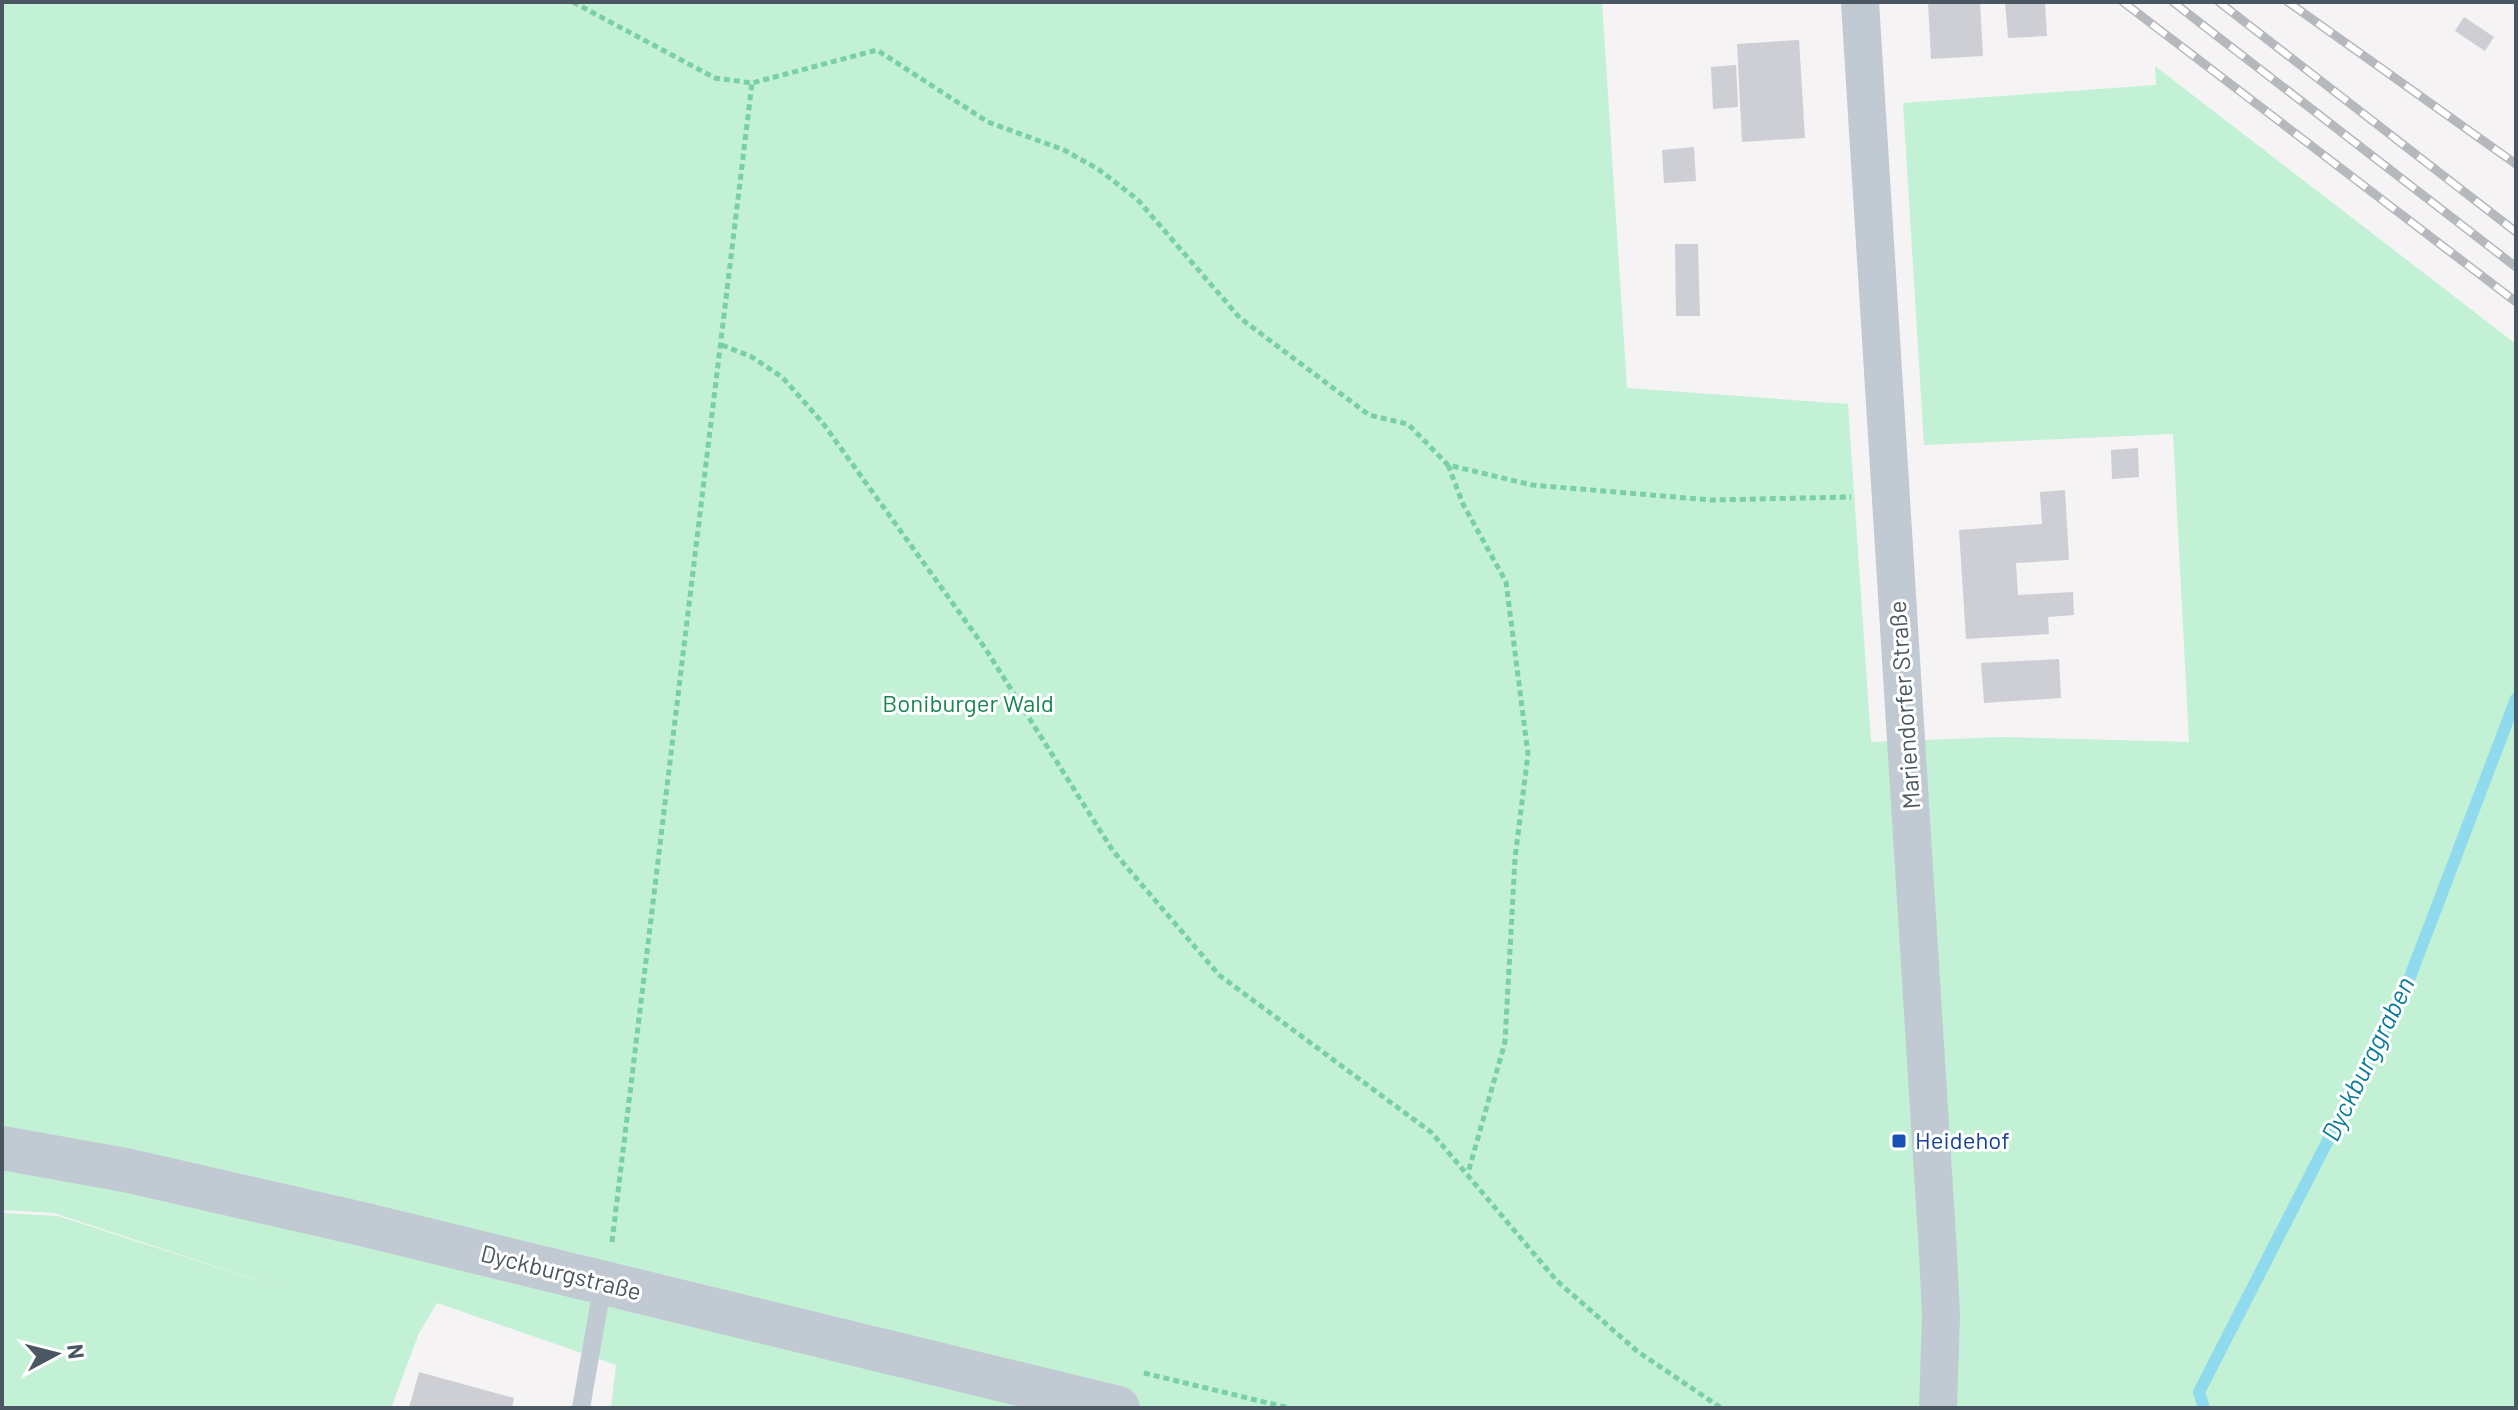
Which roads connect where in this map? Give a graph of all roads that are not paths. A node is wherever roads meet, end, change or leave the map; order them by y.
1 (1860, 2) edge
2 (2, 1148) edge
3 (607, 1264) junction
4 (581, 1408) edge
5 (1118, 1408) edge
6 (1938, 1408) edge

1 - 6 street, Mariendorfer Straße
2 - 3 street, Dyckburgstraße
3 - 4 lane
3 - 5 street, Dyckburgstraße

